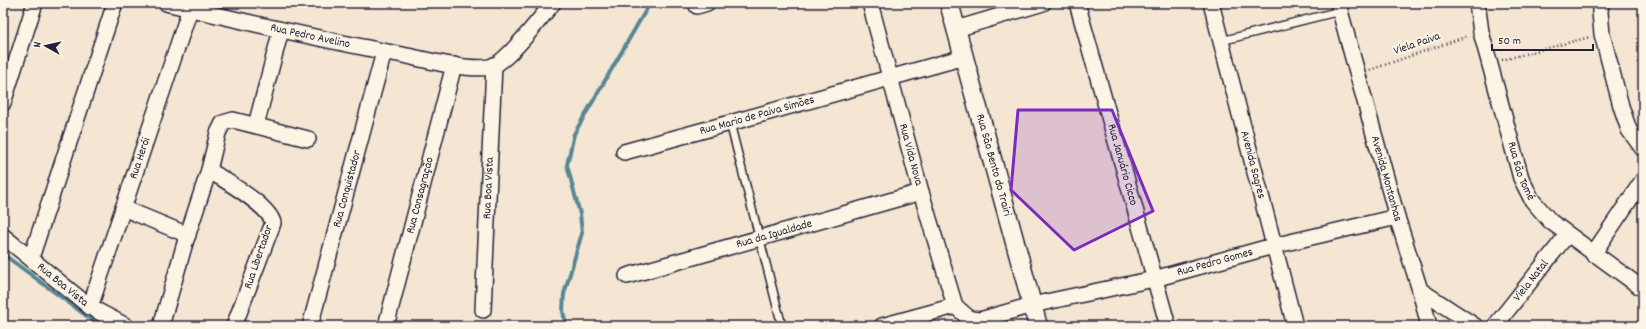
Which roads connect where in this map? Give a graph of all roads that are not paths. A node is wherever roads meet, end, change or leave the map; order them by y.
1 (35, 3) edge
2 (115, 3) edge
3 (166, 3) edge
4 (553, 3) edge
5 (870, 3) edge
6 (949, 3) edge
7 (1043, 3) edge
8 (1078, 3) edge
9 (1211, 3) edge
10 (1477, 3) edge
11 (1601, 3) edge
12 (1339, 7) edge
13 (190, 9) junction
14 (956, 29) junction
15 (281, 30) junction
16 (1221, 41) junction
17 (384, 52) junction
18 (964, 57) junction
19 (454, 65) junction
20 (494, 65) junction
21 (890, 78) junction
22 (3, 103) edge
23 (730, 123) junction
24 (256, 125) junction
25 (308, 138) dead end
26 (1643, 149) edge
27 (624, 152) dead end
28 (209, 170) junction
29 (1643, 180) edge
30 (921, 192) junction
31 (123, 208) junction
32 (1397, 217) junction
33 (188, 235) junction
34 (1567, 235) junction
35 (3, 236) edge
36 (760, 238) junction
37 (1273, 246) junction
38 (1593, 254) junction
39 (31, 258) junction
40 (627, 276) dead end
41 (1154, 279) junction
42 (1643, 289) edge
43 (1420, 290) junction
44 (1032, 305) junction
45 (955, 306) junction
46 (90, 307) junction
47 (483, 310) dead end
48 (126, 326) edge
49 (161, 326) edge
50 (234, 326) edge
51 (310, 326) edge
52 (386, 326) edge
53 (782, 326) edge
54 (882, 326) edge
55 (1038, 326) edge
56 (1168, 326) edge
57 (1295, 326) edge
58 (1429, 326) edge
59 (1475, 326) edge
60 (1495, 326) edge

1 - 22 street
2 - 39 street
3 - 13 street, Rua Pedro Avelino
4 - 20 street
5 - 21 street, Rua Vida Nova
6 - 14 street, Rua São Bento do Trairi
7 - 14 street
8 - 41 street, Rua Januário Cicco
9 - 16 street, Avenida Sagres
10 - 34 street, Rua São Tomé
11 - 26 street
12 - 16 lane
12 - 32 street, Avenida Montanhas
13 - 15 street, Rua Pedro Avelino
13 - 31 street, Rua Herói
14 - 18 street, Rua São Bento do Trairi
15 - 17 street, Rua Pedro Avelino
15 - 24 street
16 - 37 street, Avenida Sagres
17 - 19 street, Rua Pedro Avelino
17 - 51 street, Rua Conquistador
18 - 21 street, Rua Mario de Paiva Simões
18 - 44 street, Rua São Bento do Trairi
19 - 20 street
19 - 52 street, Rua Consagração
20 - 47 street, Rua Boa Vista
21 - 23 street, Rua Mario de Paiva Simões
21 - 30 street, Rua Vida Nova
23 - 27 street, Rua Mario de Paiva Simões
23 - 36 lane
24 - 25 street
24 - 28 street
28 - 33 street
28 - 50 street, Rua Libertador
29 - 38 street
30 - 36 street, Rua da Igualdade
30 - 45 street, Rua Vida Nova
31 - 33 street
31 - 46 street, Rua Herói
32 - 37 street, Rua Pedro Gomes
32 - 43 street, Avenida Montanhas
33 - 49 street
34 - 38 street, Rua São Tomé
34 - 60 street, Viela Natal
35 - 39 street, Rua Boa Vista
36 - 40 street, Rua da Igualdade
36 - 53 lane
37 - 41 street, Rua Pedro Gomes
37 - 57 street, Avenida Sagres
38 - 42 street, Rua São Tomé
39 - 46 street, Rua Boa Vista
41 - 44 street, Rua Pedro Gomes
41 - 56 street, Rua Januário Cicco
43 - 58 street, Avenida Montanhas
43 - 59 street
44 - 45 street, Rua Pedro Gomes
44 - 55 street, Rua São Bento do Trairi
45 - 54 street
46 - 48 street, Rua Boa Vista

